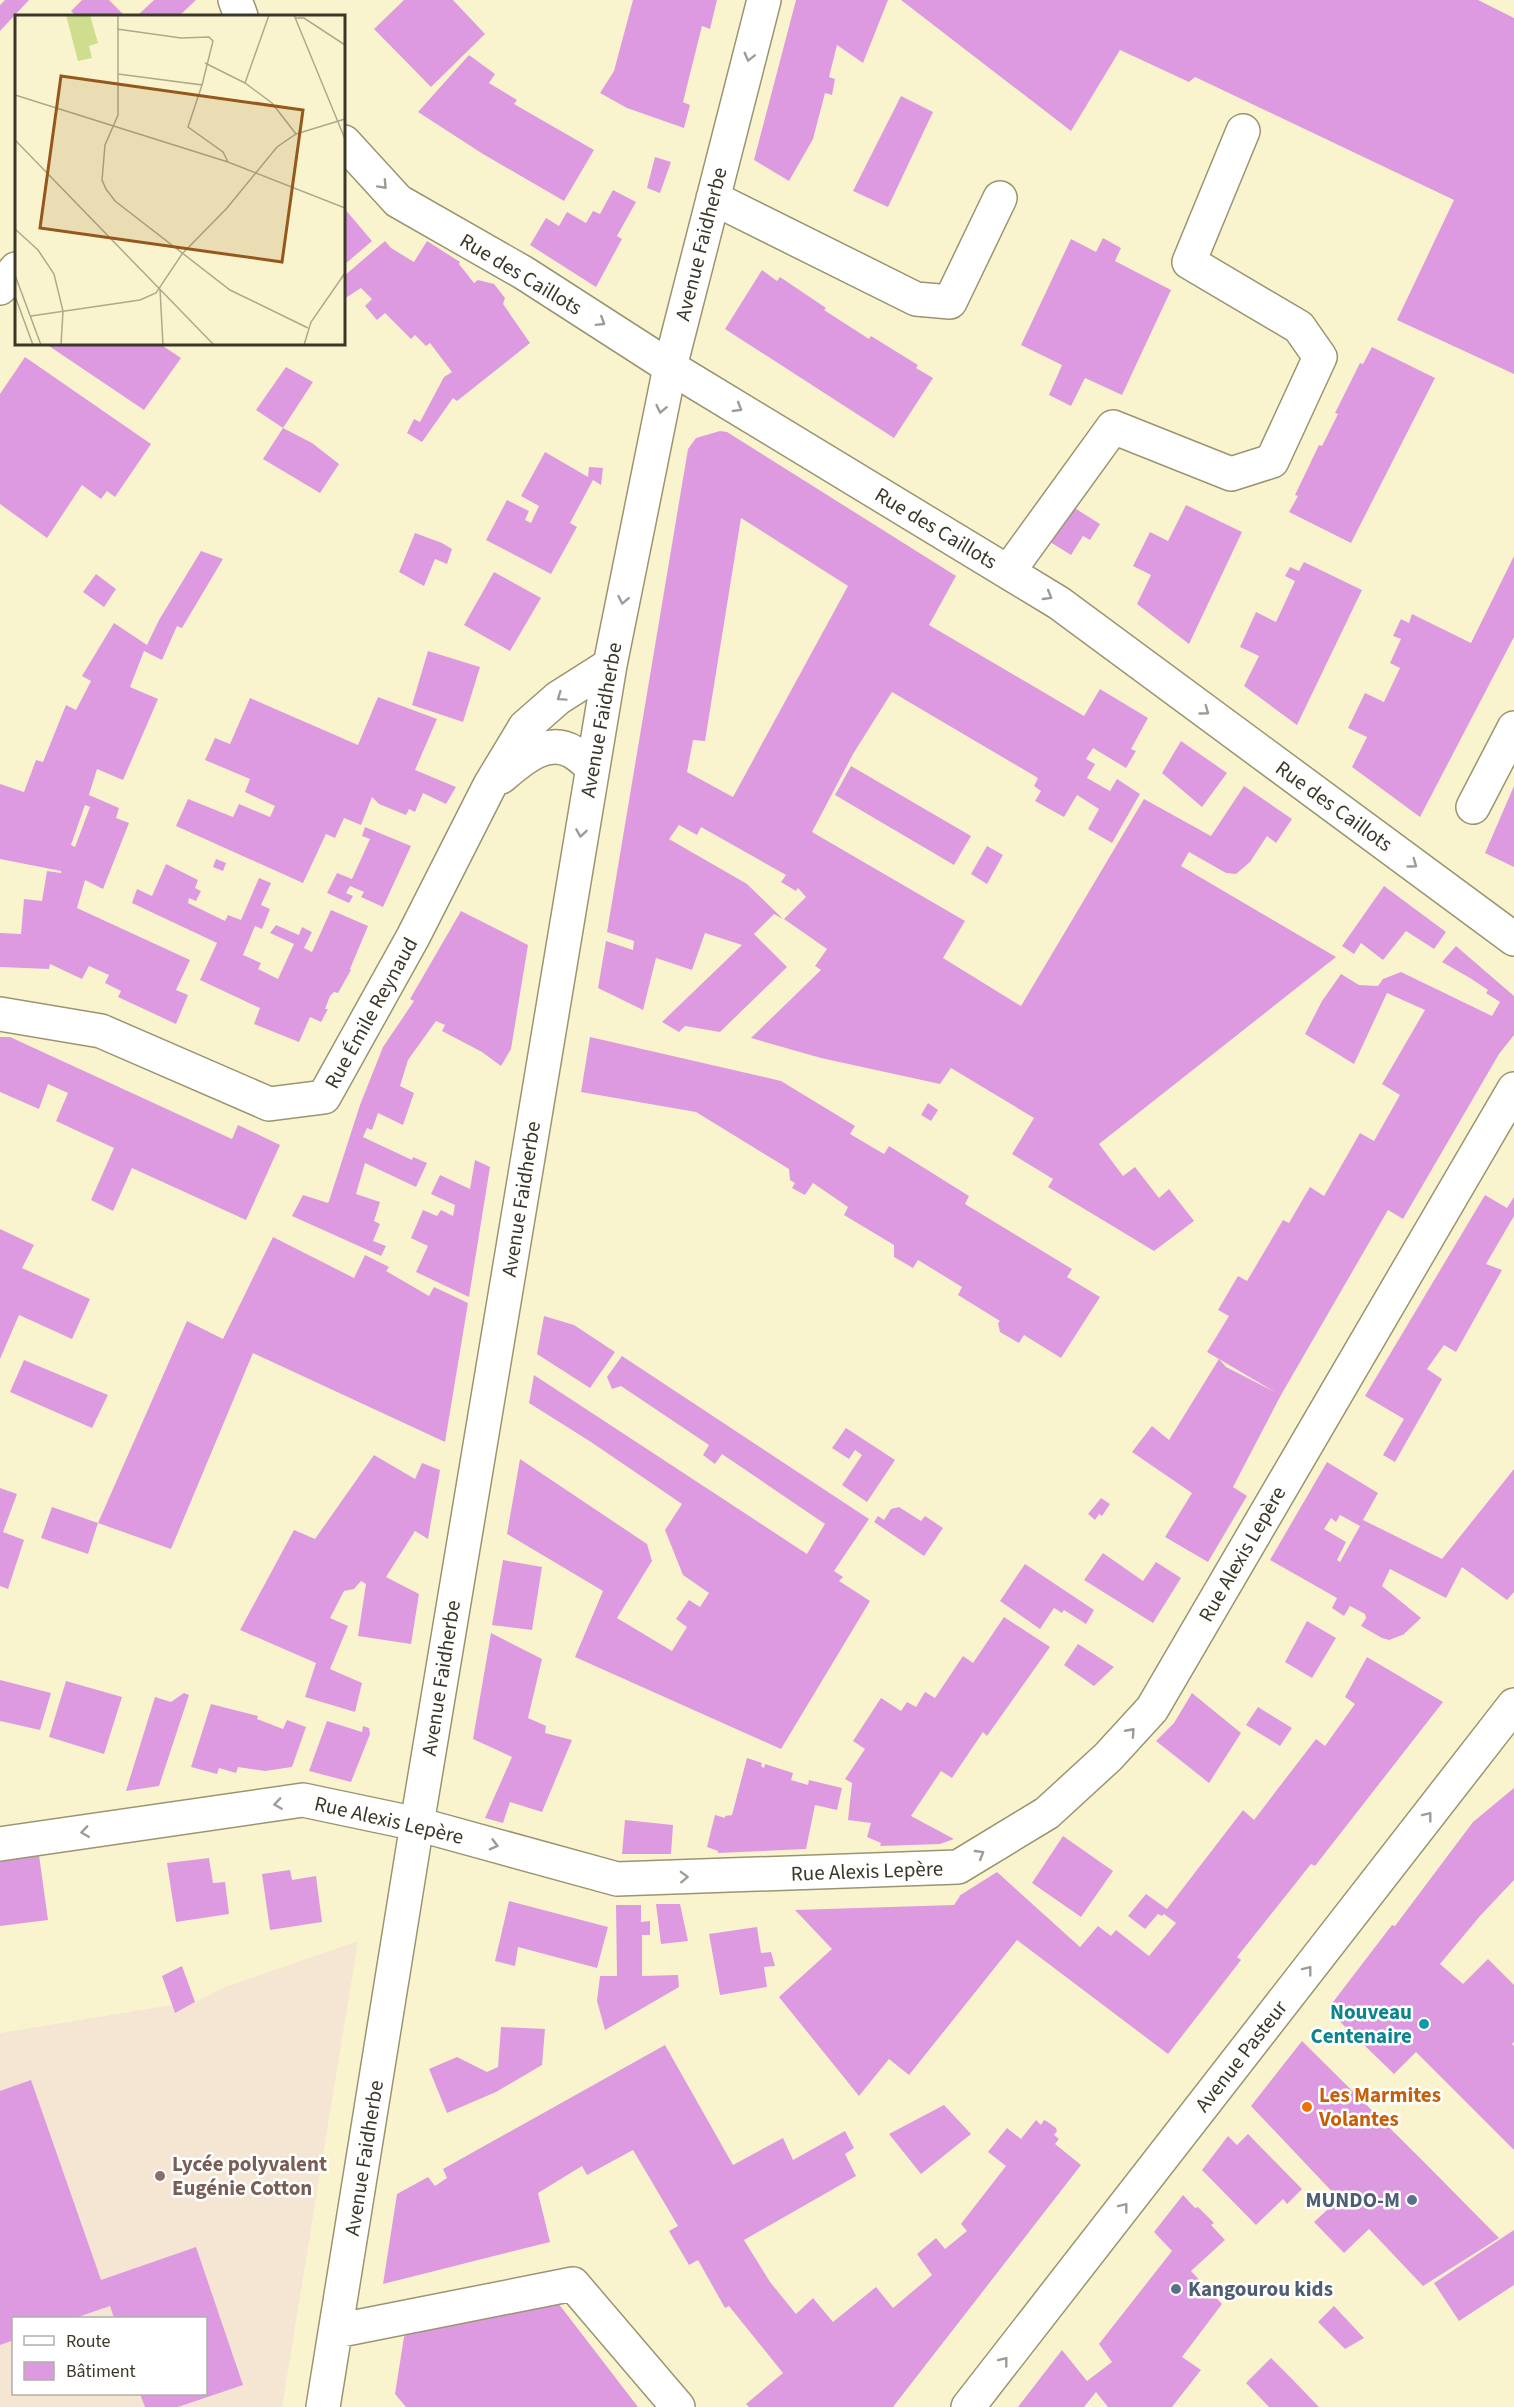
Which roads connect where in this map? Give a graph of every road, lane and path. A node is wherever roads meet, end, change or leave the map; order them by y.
1 (235, 0) edge
2 (764, 0) edge
3 (241, 15) edge
4 (1243, 131) dead end
5 (345, 143) edge
6 (713, 198) junction
7 (1000, 198) dead end
8 (15, 270) edge
9 (0, 288) edge
10 (669, 367) junction
11 (1008, 572) junction
12 (610, 665) junction
13 (1514, 728) edge
14 (592, 767) junction
15 (490, 785) junction
16 (1473, 807) dead end
17 (1514, 939) edge
18 (0, 1014) edge
19 (1514, 1089) edge
20 (1514, 1705) edge
21 (417, 1824) junction
22 (0, 1844) edge
23 (336, 2331) junction
24 (323, 2407) edge
25 (678, 2407) edge
26 (968, 2407) edge

1 - 3 street
2 -> 6 street, Avenue Faidherbe
4 - 11 street
5 -> 10 street, Rue des Caillots
6 - 7 street
6 - 10 street, Avenue Faidherbe
8 - 9 street
10 -> 11 street, Rue des Caillots
10 -> 12 street, Avenue Faidherbe
11 -> 17 street, Rue des Caillots
12 - 14 street, Avenue Faidherbe
12 -> 15 street, Rue Émile Reynaud
13 - 16 street
14 - 15 street, Rue Émile Reynaud
14 -> 21 street, Avenue Faidherbe
15 - 18 street, Rue Émile Reynaud
21 -> 19 street, Rue Alexis Lepère
26 -> 20 street, Avenue Pasteur
21 -> 22 street, Rue Alexis Lepère
21 - 23 street, Avenue Faidherbe
23 - 24 street, Avenue Faidherbe
23 - 25 street

